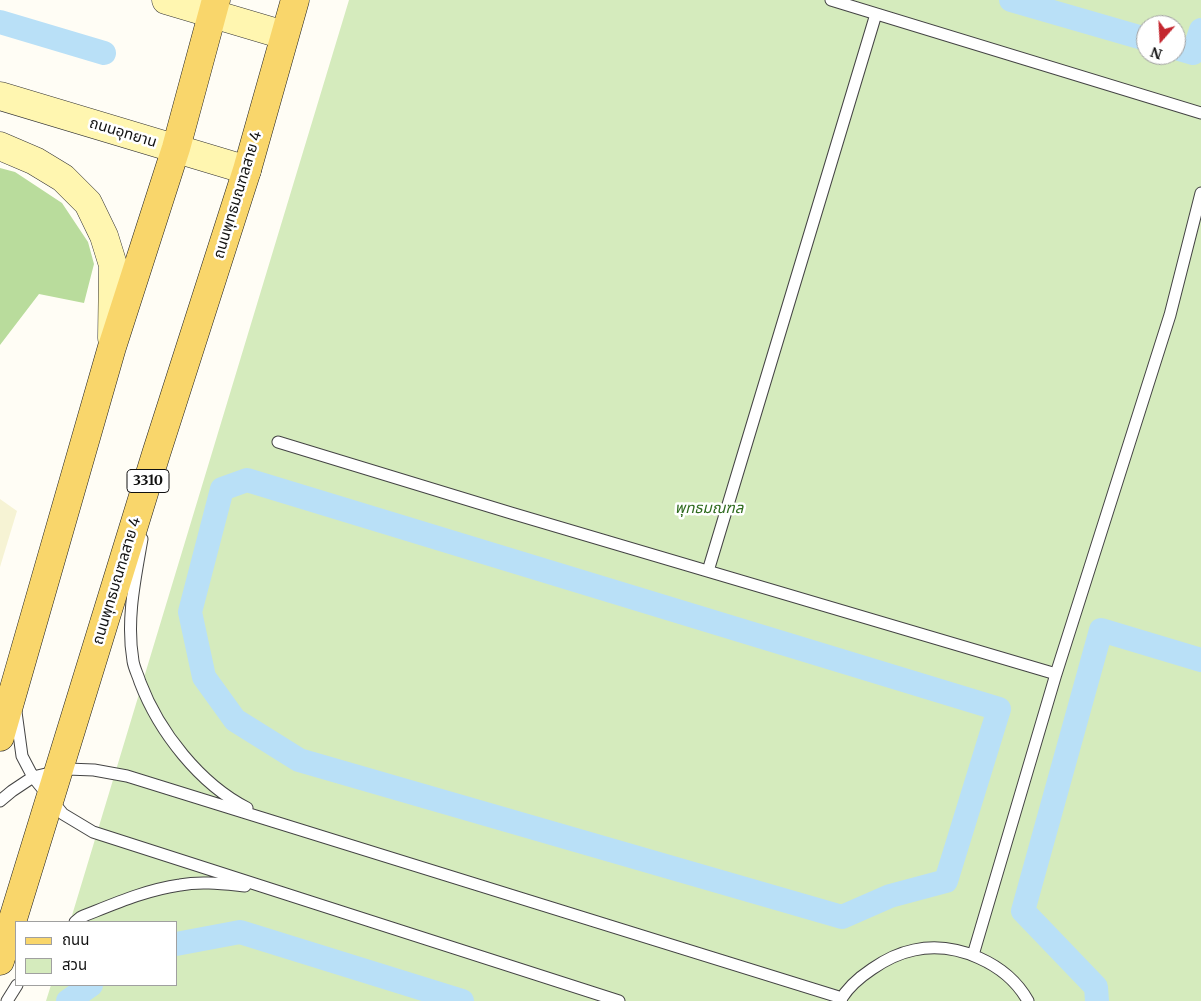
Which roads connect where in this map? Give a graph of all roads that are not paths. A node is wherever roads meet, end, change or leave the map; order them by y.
1 (166, 0) edge
2 (295, 0) edge
3 (831, 0) edge
4 (214, 7) edge
5 (876, 14) junction
6 (284, 35) junction
7 (0, 96) edge
8 (1201, 113) edge
9 (0, 146) edge
10 (176, 148) junction
11 (247, 170) junction
12 (1201, 193) edge
13 (112, 347) junction
14 (278, 442) dead end
15 (156, 454) junction
16 (708, 571) junction
17 (23, 658) junction
18 (1056, 674) junction
19 (0, 737) edge
20 (47, 782) junction
21 (0, 801) edge
22 (274, 822) junction
23 (270, 889) junction
24 (76, 921) edge
25 (973, 955) junction
26 (0, 961) edge
27 (16, 986) edge
28 (841, 1000) edge
29 (7, 1001) edge
30 (619, 1001) edge
31 (1028, 1001) edge

1 - 4 main road
2 - 6 main road, ถนนพุทธมณฑลสาย 4 / 3310
3 - 5 lane
4 - 6 main road
4 - 10 main road
5 - 8 lane
5 - 16 lane
6 - 11 main road, ถนนพุทธมณฑลสาย 4 / 3310
7 - 10 main road, ถนนอุทยาน
9 - 13 main road
10 - 11 main road, ถนนอุทยาน
10 - 13 main road
11 - 15 main road, ถนนพุทธมณฑลสาย 4 / 3310
12 - 18 lane
13 - 17 main road
14 - 16 lane
15 - 20 main road, ถนนพุทธมณฑลสาย 4 / 3310
15 - 22 lane
16 - 18 lane
17 - 19 main road
17 - 20 lane
18 - 25 lane
20 - 21 lane
20 - 22 lane
20 - 23 lane
20 - 26 main road, ถนนพุทธมณฑลสาย 4 / 3310
22 - 28 lane
23 - 24 lane
23 - 30 lane
25 - 28 lane
25 - 31 lane
27 - 29 lane

